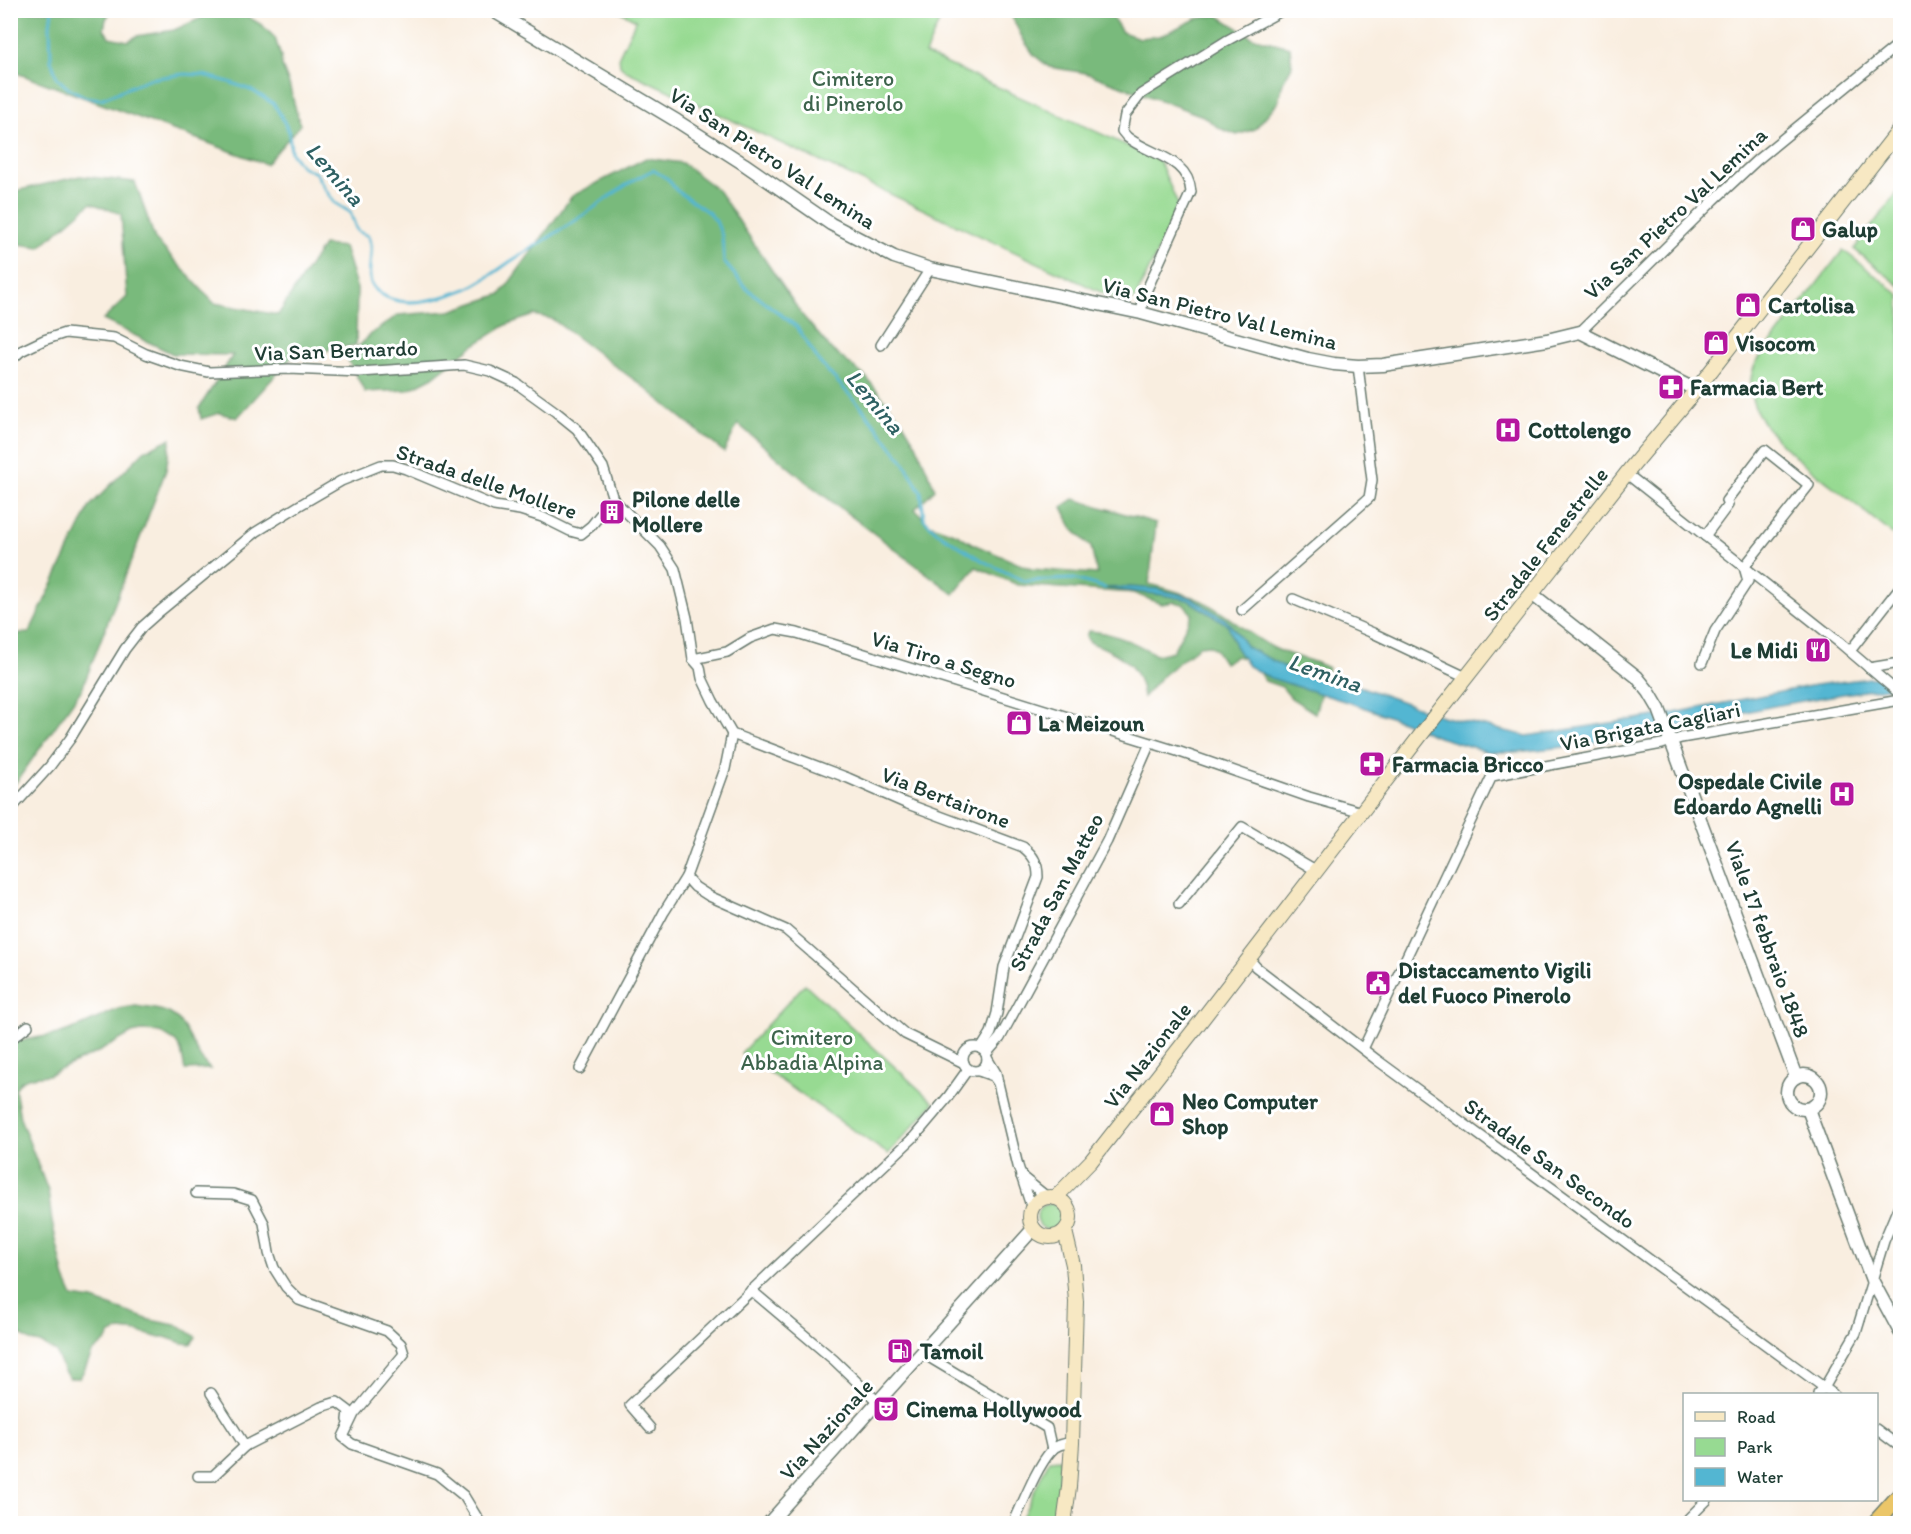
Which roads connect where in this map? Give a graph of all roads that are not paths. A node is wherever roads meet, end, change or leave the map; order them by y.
1 (492, 10) edge
2 (1283, 10) edge
3 (1463, 10) edge
4 (1479, 10) edge
5 (1897, 46) edge
6 (1900, 57) edge
7 (1900, 129) edge
8 (930, 269) junction
9 (1141, 313) junction
10 (1580, 332) junction
11 (881, 345) dead end
12 (10, 361) edge
13 (1358, 366) junction
14 (1696, 390) junction
15 (1627, 474) junction
16 (613, 500) junction
17 (1705, 536) junction
18 (1744, 567) junction
19 (1900, 587) edge
20 (1532, 594) junction
21 (1293, 599) dead end
22 (1242, 610) dead end
23 (1850, 651) junction
24 (693, 659) junction
25 (1702, 663) dead end
26 (1900, 663) edge
27 (1869, 668) junction
28 (1466, 677) junction
29 (1900, 694) edge
30 (1900, 700) edge
31 (732, 734) junction
32 (1671, 737) junction
33 (1150, 743) junction
34 (10, 810) edge
35 (1362, 812) junction
36 (1317, 871) junction
37 (686, 877) junction
38 (1179, 904) dead end
39 (1249, 959) junction
40 (28, 1026) dead end
41 (10, 1040) edge
42 (1362, 1049) junction
43 (985, 1053) junction
44 (966, 1066) junction
45 (580, 1069) dead end
46 (979, 1071) junction
47 (1796, 1077) junction
48 (998, 1083) junction
49 (1808, 1109) junction
50 (1021, 1176) junction
51 (1077, 1176) junction
52 (196, 1193) dead end
53 (1051, 1198) junction
54 (1900, 1203) edge
55 (1068, 1208) junction
56 (1032, 1209) junction
57 (1034, 1228) junction
58 (1059, 1233) junction
59 (1872, 1280) junction
60 (751, 1290) junction
61 (1900, 1332) edge
62 (922, 1353) junction
63 (1821, 1391) edge
64 (211, 1393) dead end
65 (878, 1402) junction
66 (347, 1426) junction
67 (650, 1428) dead end
68 (1880, 1432) edge
69 (1900, 1435) edge
70 (1072, 1443) junction
71 (245, 1446) junction
72 (1900, 1447) edge
73 (1052, 1450) junction
74 (198, 1476) dead end
75 (1900, 1495) edge
76 (1706, 1501) edge
77 (482, 1524) edge
78 (768, 1524) edge
79 (1013, 1524) edge
80 (1064, 1524) edge
81 (1683, 1524) edge
82 (1874, 1524) edge

1 - 8 street, Via San Pietro Val Lemina
2 - 9 street
3 - 4 street
5 - 6 street
5 - 10 street, Via San Pietro Val Lemina
7 - 14 main road, Stradale Fenestrelle
8 - 9 street, Via San Pietro Val Lemina
8 - 11 street
9 - 13 street, Via San Pietro Val Lemina
10 - 13 street, Via San Pietro Val Lemina
10 - 14 street
12 - 16 street, Via San Bernardo
13 - 22 street
14 - 15 main road, Stradale Fenestrelle
15 - 17 street
15 - 20 main road, Stradale Fenestrelle
16 - 24 street
16 - 34 street, Strada delle Mollere
17 - 18 street
17 - 18 street
18 - 23 street
18 - 25 street
19 - 23 street
20 - 28 main road, Stradale Fenestrelle
20 - 32 street, Viale 17 febbraio 1848
21 - 28 street
23 - 27 street
24 - 31 street
24 - 33 street, Via Tiro a Segno
26 - 27 street
27 - 29 street
28 - 35 main road, Stradale Fenestrelle
30 - 32 street, Via Brigata Cagliari
31 - 37 street
31 - 43 street, Via Bertairone
32 - 42 street, Via Brigata Cagliari
32 - 47 street, Viale 17 febbraio 1848
33 - 35 street, Via Tiro a Segno
33 - 43 street, Strada San Matteo
35 - 36 main road, Stradale Fenestrelle
36 - 38 street
36 - 39 main road, Stradale Fenestrelle
37 - 44 street
37 - 45 street
39 - 42 street, Stradale San Secondo
39 - 51 main road, Via Nazionale
40 - 41 street
42 - 63 street, Stradale San Secondo
43 - 44 street
43 - 46 street
43 - 48 street
44 - 46 street
44 - 60 street
46 - 48 street
47 - 49 street
47 - 49 street
48 - 50 street
49 - 59 street
50 - 53 street
50 - 56 street
51 - 53 main road, Via Nazionale
51 - 55 main road, Via Nazionale
52 - 66 street
53 - 55 main road
53 - 56 main road, Via Nazionale
54 - 59 street
55 - 58 main road, Via Nazionale
56 - 57 main road
57 - 58 main road
57 - 62 street, Via Nazionale
58 - 70 main road
59 - 61 street
59 - 63 street
60 - 65 street
60 - 67 street
62 - 65 street, Via Nazionale
62 - 73 street
64 - 71 street
65 - 78 street, Via Nazionale
66 - 71 street
66 - 77 street
68 - 69 street
68 - 72 street
70 - 73 street
70 - 80 main road
71 - 74 street
73 - 79 street
75 - 82 highway
76 - 81 street

